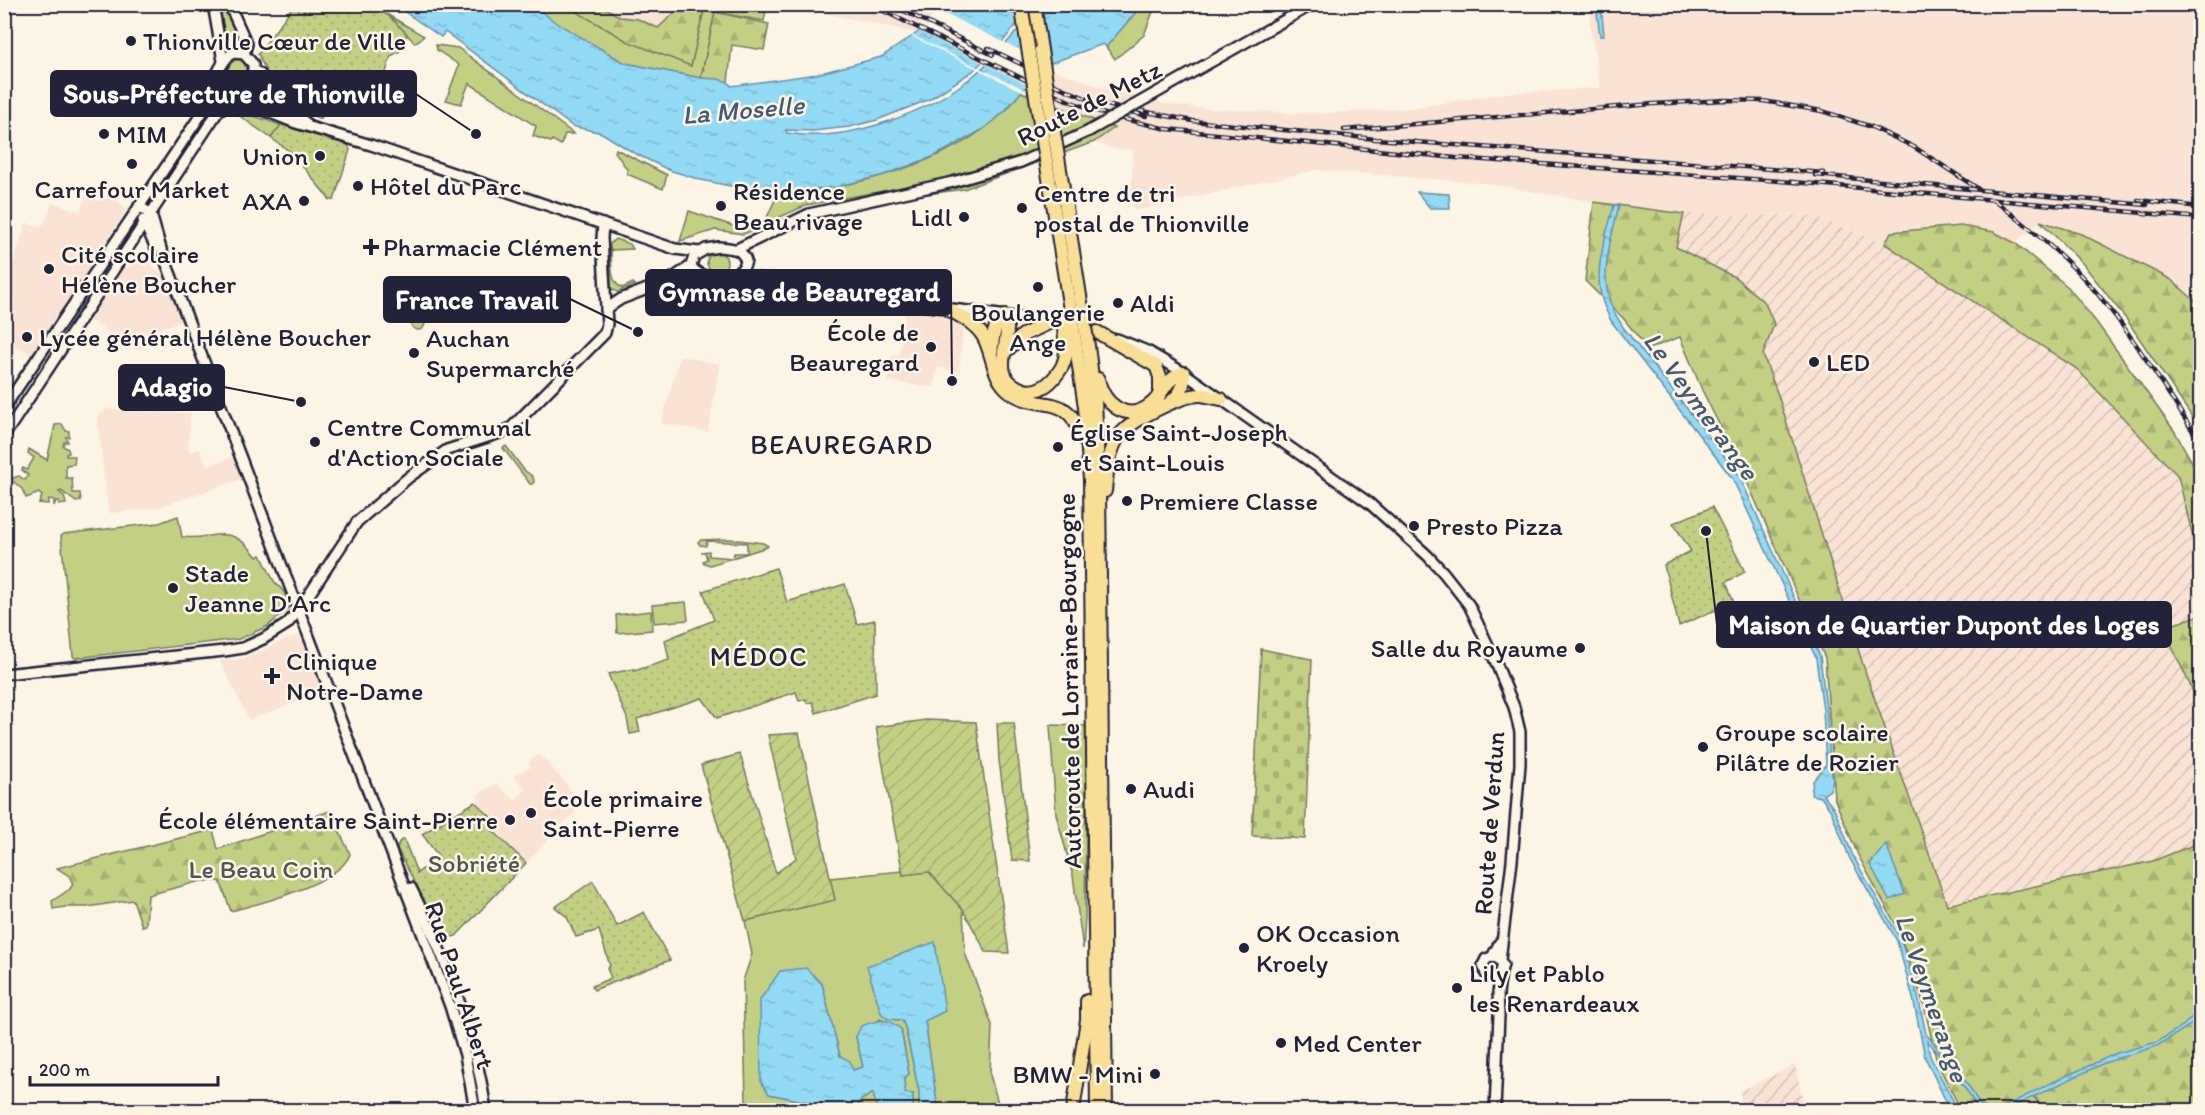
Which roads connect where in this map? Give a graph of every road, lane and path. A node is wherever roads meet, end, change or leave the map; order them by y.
1 (213, 4) edge
2 (229, 4) edge
3 (1021, 4) edge
4 (1034, 4) edge
5 (1312, 4) edge
6 (244, 54) junction
7 (223, 61) junction
8 (254, 69) junction
9 (233, 98) junction
10 (208, 104) junction
11 (219, 110) junction
12 (310, 126) junction
13 (139, 206) junction
14 (151, 214) junction
15 (145, 223) junction
16 (603, 224) junction
17 (768, 234) junction
18 (130, 244) junction
19 (158, 247) junction
20 (737, 249) junction
21 (677, 250) junction
22 (699, 252) junction
23 (746, 260) junction
24 (691, 264) junction
25 (738, 273) junction
26 (698, 274) junction
27 (668, 281) junction
28 (774, 281) junction
29 (946, 308) junction
30 (606, 309) junction
31 (1005, 316) junction
32 (1051, 322) junction
33 (1097, 332) junction
34 (1077, 348) junction
35 (997, 355) junction
36 (1184, 373) junction
37 (1160, 392) junction
38 (1221, 399) junction
39 (1168, 405) junction
40 (4, 408) edge
41 (519, 418) junction
42 (4, 436) edge
43 (479, 439) junction
44 (1088, 449) junction
45 (1100, 548) junction
46 (299, 610) junction
47 (4, 674) edge
48 (387, 840) junction
49 (1095, 938) junction
50 (1496, 958) junction
51 (1501, 972) junction
52 (1490, 976) junction
53 (1498, 993) junction
54 (475, 1110) edge
55 (486, 1110) edge
56 (1073, 1110) edge
57 (1097, 1110) edge
58 (1107, 1110) edge
59 (1495, 1110) edge

1 - 7 main road
2 - 6 main road
3 - 34 highway, bridge
4 - 34 highway, Autoroute de Lorraine-Bourgogne, bridge
5 - 17 main road, Route de Metz, bridge
6 - 7 main road
6 - 8 main road
7 - 10 main road
8 - 9 main road
8 - 12 main road
9 - 11 main road
9 - 12 main road
10 - 11 main road
10 - 13 main road
11 - 14 main road
12 - 16 main road
13 - 14 main road
13 - 15 main road
13 - 40 main road
14 - 15 main road
14 - 19 main road
15 - 18 main road
15 - 19 main road
16 - 21 main road
16 - 30 main road
17 - 20 main road, Route de Metz
17 - 23 main road, Route de Metz
18 - 19 main road
18 - 42 main road
19 - 46 main road, Rue Paul Albert
20 - 22 main road
20 - 23 main road
21 - 22 main road
21 - 24 main road
22 - 24 main road
23 - 25 main road, Route de Metz
23 - 28 main road
24 - 26 main road
24 - 27 main road
25 - 26 main road, Route de Verdun
25 - 28 main road, Route de Verdun
26 - 27 main road, Route de Verdun
27 - 30 main road
28 - 29 main road, Route de Verdun
29 - 31 main road, Route de Verdun
29 - 35 highway
30 - 41 main road
31 - 32 main road, Route de Verdun
31 - 35 highway
32 - 33 main road, Route de Verdun
32 - 35 highway
33 - 36 main road, Route de Verdun
33 - 37 highway
34 - 35 highway
34 - 37 highway
34 - 44 highway, Autoroute de Lorraine-Bourgogne
34 - 45 highway, Autoroute de Lorraine-Bourgogne
35 - 44 highway
36 - 37 highway
36 - 38 main road, Route de Verdun
36 - 39 highway
38 - 39 highway
38 - 50 main road, Route de Verdun
39 - 45 highway
41 - 43 main road
41 - 43 main road
43 - 46 main road
44 - 49 highway, Autoroute de Lorraine-Bourgogne
45 - 58 highway, Autoroute de Lorraine-Bourgogne
46 - 47 main road
46 - 48 main road, Rue Paul Albert
48 - 54 main road, Rue Paul Albert
48 - 55 main road, Rue Paul Albert
49 - 56 highway
49 - 57 highway, Autoroute de Lorraine-Bourgogne
50 - 51 main road
50 - 52 main road
51 - 52 main road
51 - 53 main road
52 - 53 main road
53 - 59 main road

